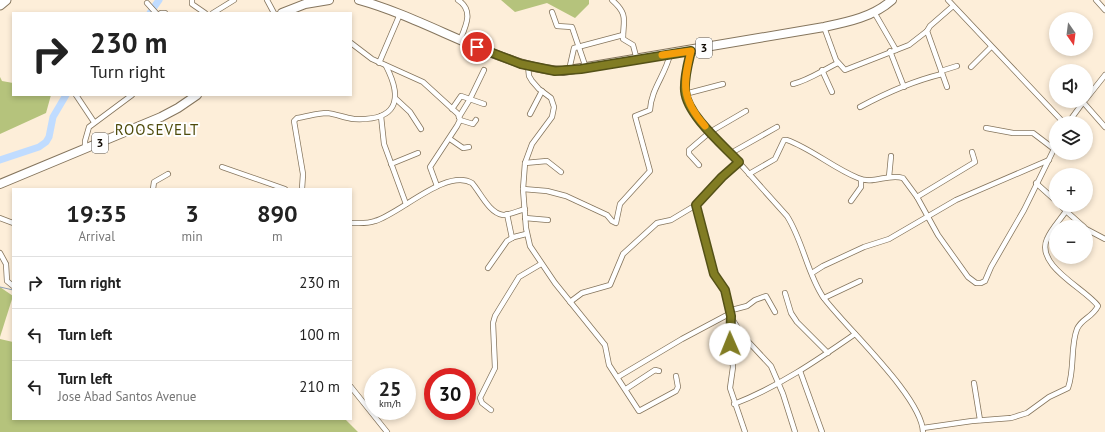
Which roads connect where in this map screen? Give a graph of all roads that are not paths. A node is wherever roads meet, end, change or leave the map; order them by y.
1 (6, 0) edge
2 (192, 0) edge
3 (234, 0) edge
4 (268, 0) edge
5 (314, 0) edge
6 (329, 0) edge
7 (359, 0) edge
8 (458, 0) edge
9 (612, 0) edge
10 (892, 0) edge
11 (948, 0) edge
12 (1096, 0) edge
13 (302, 2) edge
14 (148, 4) dead end
15 (0, 5) edge
16 (953, 6) junction
17 (1105, 10) edge
18 (155, 12) edge
19 (204, 12) edge
20 (215, 12) edge
21 (274, 12) edge
22 (277, 12) edge
23 (284, 12) edge
24 (552, 12) dead end
25 (874, 12) junction
26 (400, 14) junction
27 (824, 27) junction
28 (927, 30) junction
29 (623, 35) junction
30 (460, 40) junction
31 (352, 44) edge
32 (579, 46) junction
33 (991, 47) junction
34 (896, 50) junction
35 (691, 51) junction
36 (890, 51) junction
37 (670, 54) junction
38 (637, 60) junction
39 (379, 63) junction
40 (838, 63) junction
41 (386, 66) junction
42 (528, 66) junction
43 (957, 66) dead end
44 (971, 67) dead end
45 (586, 68) junction
46 (484, 70) dead end
47 (822, 70) junction
48 (569, 71) junction
49 (941, 72) junction
50 (1105, 75) edge
51 (723, 84) dead end
52 (793, 84) dead end
53 (904, 87) junction
54 (947, 87) dead end
55 (542, 91) junction
56 (1093, 91) edge
57 (832, 92) dead end
58 (685, 94) junction
59 (77, 96) edge
60 (131, 96) edge
61 (196, 96) edge
62 (396, 99) junction
63 (470, 99) junction
64 (484, 104) dead end
65 (860, 107) dead end
66 (1080, 108) edge
67 (1090, 108) edge
68 (452, 109) junction
69 (746, 111) dead end
70 (530, 114) dead end
71 (381, 116) junction
72 (1057, 116) edge
73 (1073, 116) edge
74 (460, 119) junction
75 (476, 120) dead end
76 (94, 122) junction
77 (777, 126) dead end
78 (986, 128) dead end
79 (1105, 128) edge
80 (421, 129) dead end
81 (710, 132) junction
82 (450, 139) junction
83 (1049, 143) edge
84 (469, 147) dead end
85 (85, 149) junction
86 (972, 152) dead end
87 (418, 153) dead end
88 (731, 153) junction
89 (891, 156) dead end
90 (1049, 160) joint
91 (739, 162) junction
92 (525, 163) junction
93 (391, 164) junction
94 (699, 164) dead end
95 (222, 168) dead end
96 (561, 172) dead end
97 (168, 174) dead end
98 (749, 174) junction
99 (889, 177) junction
100 (861, 180) junction
101 (1036, 183) junction
102 (0, 184) edge
103 (437, 186) junction
104 (153, 188) edge
105 (283, 188) edge
106 (302, 188) edge
107 (524, 189) junction
108 (1049, 195) edge
109 (917, 197) junction
110 (851, 201) dead end
111 (406, 204) junction
112 (696, 205) junction
113 (525, 209) junction
114 (1065, 212) edge
115 (1067, 212) edge
116 (506, 214) junction
117 (928, 216) junction
118 (0, 218) edge
119 (525, 218) junction
120 (548, 220) dead end
121 (1076, 220) edge
122 (12, 223) edge
123 (352, 223) edge
124 (1093, 232) edge
125 (526, 234) junction
126 (512, 238) junction
127 (1105, 239) edge
128 (0, 253) edge
129 (541, 264) junction
130 (488, 268) dead end
131 (812, 273) junction
132 (860, 281) dead end
133 (12, 285) edge
134 (785, 293) dead end
135 (824, 298) junction
136 (570, 302) junction
137 (775, 312) dead end
138 (729, 314) junction
139 (855, 334) junction
140 (828, 353) junction
141 (659, 371) dead end
142 (800, 371) junction
143 (618, 376) junction
144 (676, 376) dead end
145 (974, 383) dead end
146 (778, 384) junction
147 (352, 388) edge
148 (626, 389) junction
149 (734, 404) junction
150 (491, 410) dead end
151 (980, 420) junction
152 (923, 430) edge
153 (387, 432) edge
154 (745, 432) edge
155 (794, 432) edge
156 (822, 432) edge

1 - 15 highway
2 - 19 street
3 - 20 street
4 - 21 street
5 - 13 highway
6 - 13 highway
7 - 26 highway, 3
8 - 30 street
9 - 29 street
10 - 25 highway, 3
11 - 16 street
12 - 17 street
13 - 22 highway
13 - 23 highway
14 - 18 street
16 - 28 street
16 - 33 street
24 - 32 street
25 - 27 highway, 3
25 - 34 street
26 - 30 highway, 3
26 - 39 street
27 - 35 highway, 3
27 - 40 street
28 - 34 street
28 - 49 street
29 - 32 street
29 - 38 street
30 - 42 highway, 3
31 - 39 street
32 - 45 street
32 - 48 street
33 - 44 street
33 - 72 street
34 - 36 street
35 - 37 highway, 3
35 - 58 street
36 - 40 street
36 - 53 street
37 - 38 highway, 3
37 - 107 street
38 - 45 highway, 3
39 - 41 street
40 - 47 street
41 - 62 street
41 - 68 street
42 - 48 highway, 3
42 - 55 street
43 - 49 street
45 - 48 highway, 3
46 - 63 street
47 - 52 street
47 - 57 street
49 - 53 street
49 - 54 street
50 - 56 street
51 - 58 street
53 - 65 street
55 - 70 street
55 - 92 street
58 - 81 street
59 - 76 street
60 - 76 street
61 - 85 highway, 3
62 - 71 street
62 - 80 street
63 - 64 street
63 - 68 street
63 - 74 street
66 - 73 street
67 - 79 street
68 - 74 street
69 - 81 street
71 - 93 street
71 - 106 street
74 - 75 street
74 - 82 street
76 - 85 street
77 - 88 street
78 - 83 street
81 - 88 street
81 - 94 street
82 - 84 street
82 - 103 street
85 - 102 highway, 3
86 - 109 street
87 - 93 street
88 - 91 street
89 - 99 street
90 - 101 street
90 - 117 street
91 - 98 street
91 - 112 street
92 - 96 street
92 - 107 street
93 - 111 street
95 - 105 street
97 - 104 street
98 - 100 street
98 - 131 street
99 - 100 street
99 - 109 street
100 - 110 street
101 - 108 street
101 - 117 street
103 - 111 street
103 - 116 street
107 - 113 street
109 - 117 street
111 - 123 street
112 - 136 street
112 - 138 street
113 - 116 street
113 - 119 street
114 - 151 street
115 - 121 street
116 - 126 street
117 - 131 street
118 - 122 street
119 - 120 street
119 - 125 street
124 - 127 street
125 - 126 street
125 - 129 street
126 - 130 street
128 - 133 street
129 - 136 street
129 - 150 street
131 - 135 street
132 - 135 street
134 - 140 street
135 - 139 street
136 - 143 street
137 - 138 street
138 - 143 street
138 - 146 street
138 - 149 street
139 - 140 street
139 - 152 street
140 - 142 street
141 - 148 street
142 - 146 street
142 - 156 street
143 - 148 street
144 - 148 street
145 - 151 street
146 - 149 street
146 - 155 street
147 - 153 street
149 - 154 street
151 - 152 street

